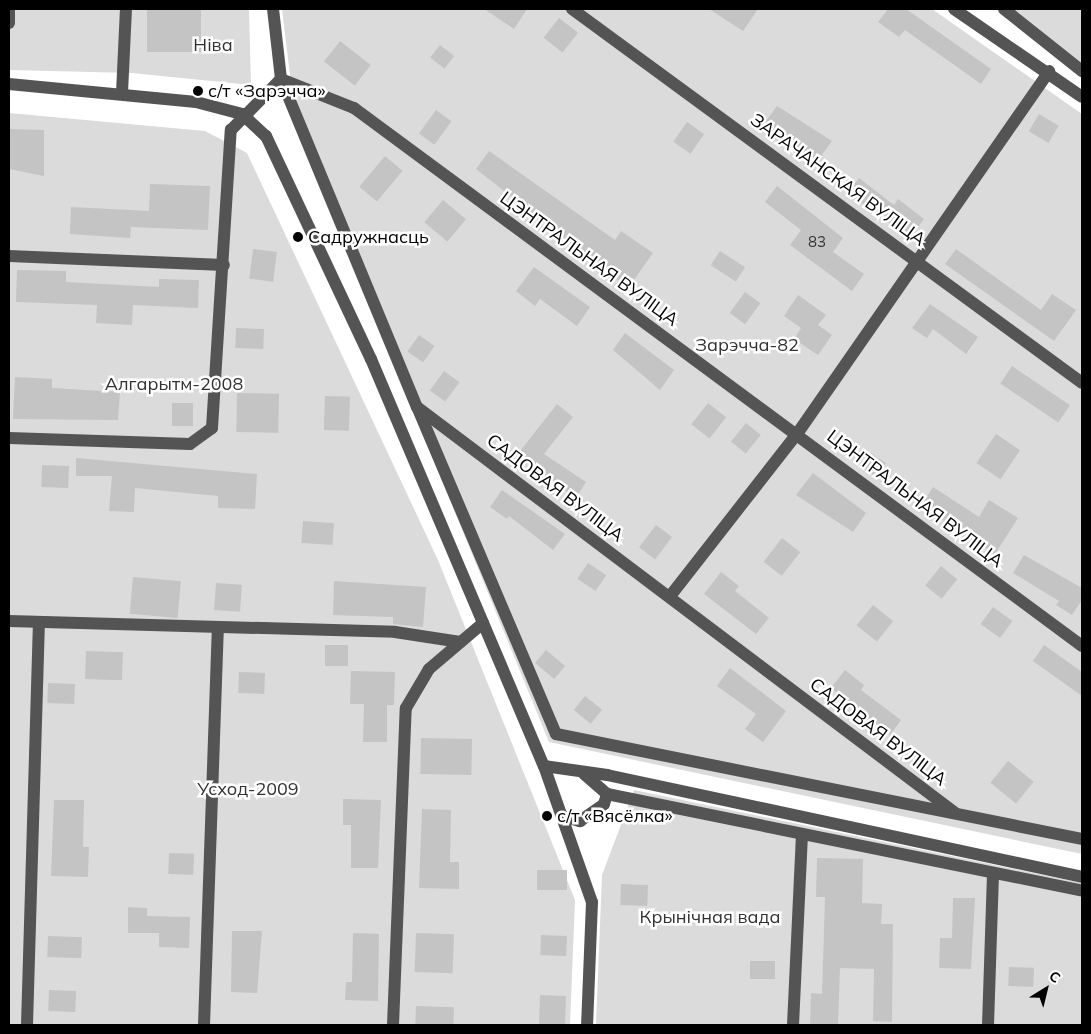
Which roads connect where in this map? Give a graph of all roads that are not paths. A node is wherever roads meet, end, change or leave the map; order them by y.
1 (9, 9) edge
2 (126, 9) edge
3 (273, 9) edge
4 (572, 9) edge
5 (954, 9) edge
6 (1004, 9) edge
7 (9, 23) edge
8 (1049, 71) junction
9 (1082, 71) edge
10 (281, 79) junction
11 (9, 84) edge
12 (122, 93) junction
13 (1082, 97) edge
14 (242, 114) junction
15 (9, 256) edge
16 (919, 261) junction
17 (224, 264) junction
18 (1082, 382) edge
19 (417, 407) junction
20 (797, 434) junction
21 (9, 438) edge
22 (671, 595) junction
23 (9, 621) edge
24 (39, 622) junction
25 (483, 623) junction
26 (218, 627) junction
27 (460, 642) junction
28 (1082, 646) edge
29 (544, 766) junction
30 (581, 772) junction
31 (607, 794) junction
32 (954, 812) junction
33 (562, 816) junction
34 (802, 834) junction
35 (1082, 838) edge
36 (993, 873) junction
37 (1082, 876) edge
38 (1082, 891) edge
39 (27, 1025) edge
40 (204, 1025) edge
41 (393, 1025) edge
42 (587, 1025) edge
43 (793, 1025) edge
44 (988, 1025) edge

1 - 7 street
2 - 12 street
3 - 10 street
4 - 16 street, ЗАРАЧАНСКАЯ ВУЛІЦА
5 - 8 street
6 - 9 street
8 - 13 street
8 - 16 street
10 - 14 street
10 - 19 street
10 - 20 street, ЦЭНТРАЛЬНАЯ ВУЛІЦА
11 - 12 street
12 - 14 street
14 - 17 street
14 - 25 street
15 - 17 street
16 - 18 street, ЗАРАЧАНСКАЯ ВУЛІЦА
16 - 20 street
17 - 21 street
19 - 22 street, САДОВАЯ ВУЛІЦА
19 - 32 street
20 - 22 street
20 - 28 street, ЦЭНТРАЛЬНАЯ ВУЛІЦА
22 - 32 street, САДОВАЯ ВУЛІЦА
23 - 24 street
24 - 26 street
24 - 39 street
25 - 27 street
25 - 29 street
26 - 27 street
26 - 40 street
27 - 41 street
29 - 30 street
29 - 33 street
30 - 31 street
30 - 37 street
31 - 33 street
31 - 34 street
32 - 35 street
33 - 42 street
34 - 36 street
34 - 43 street
36 - 38 street
36 - 44 street

